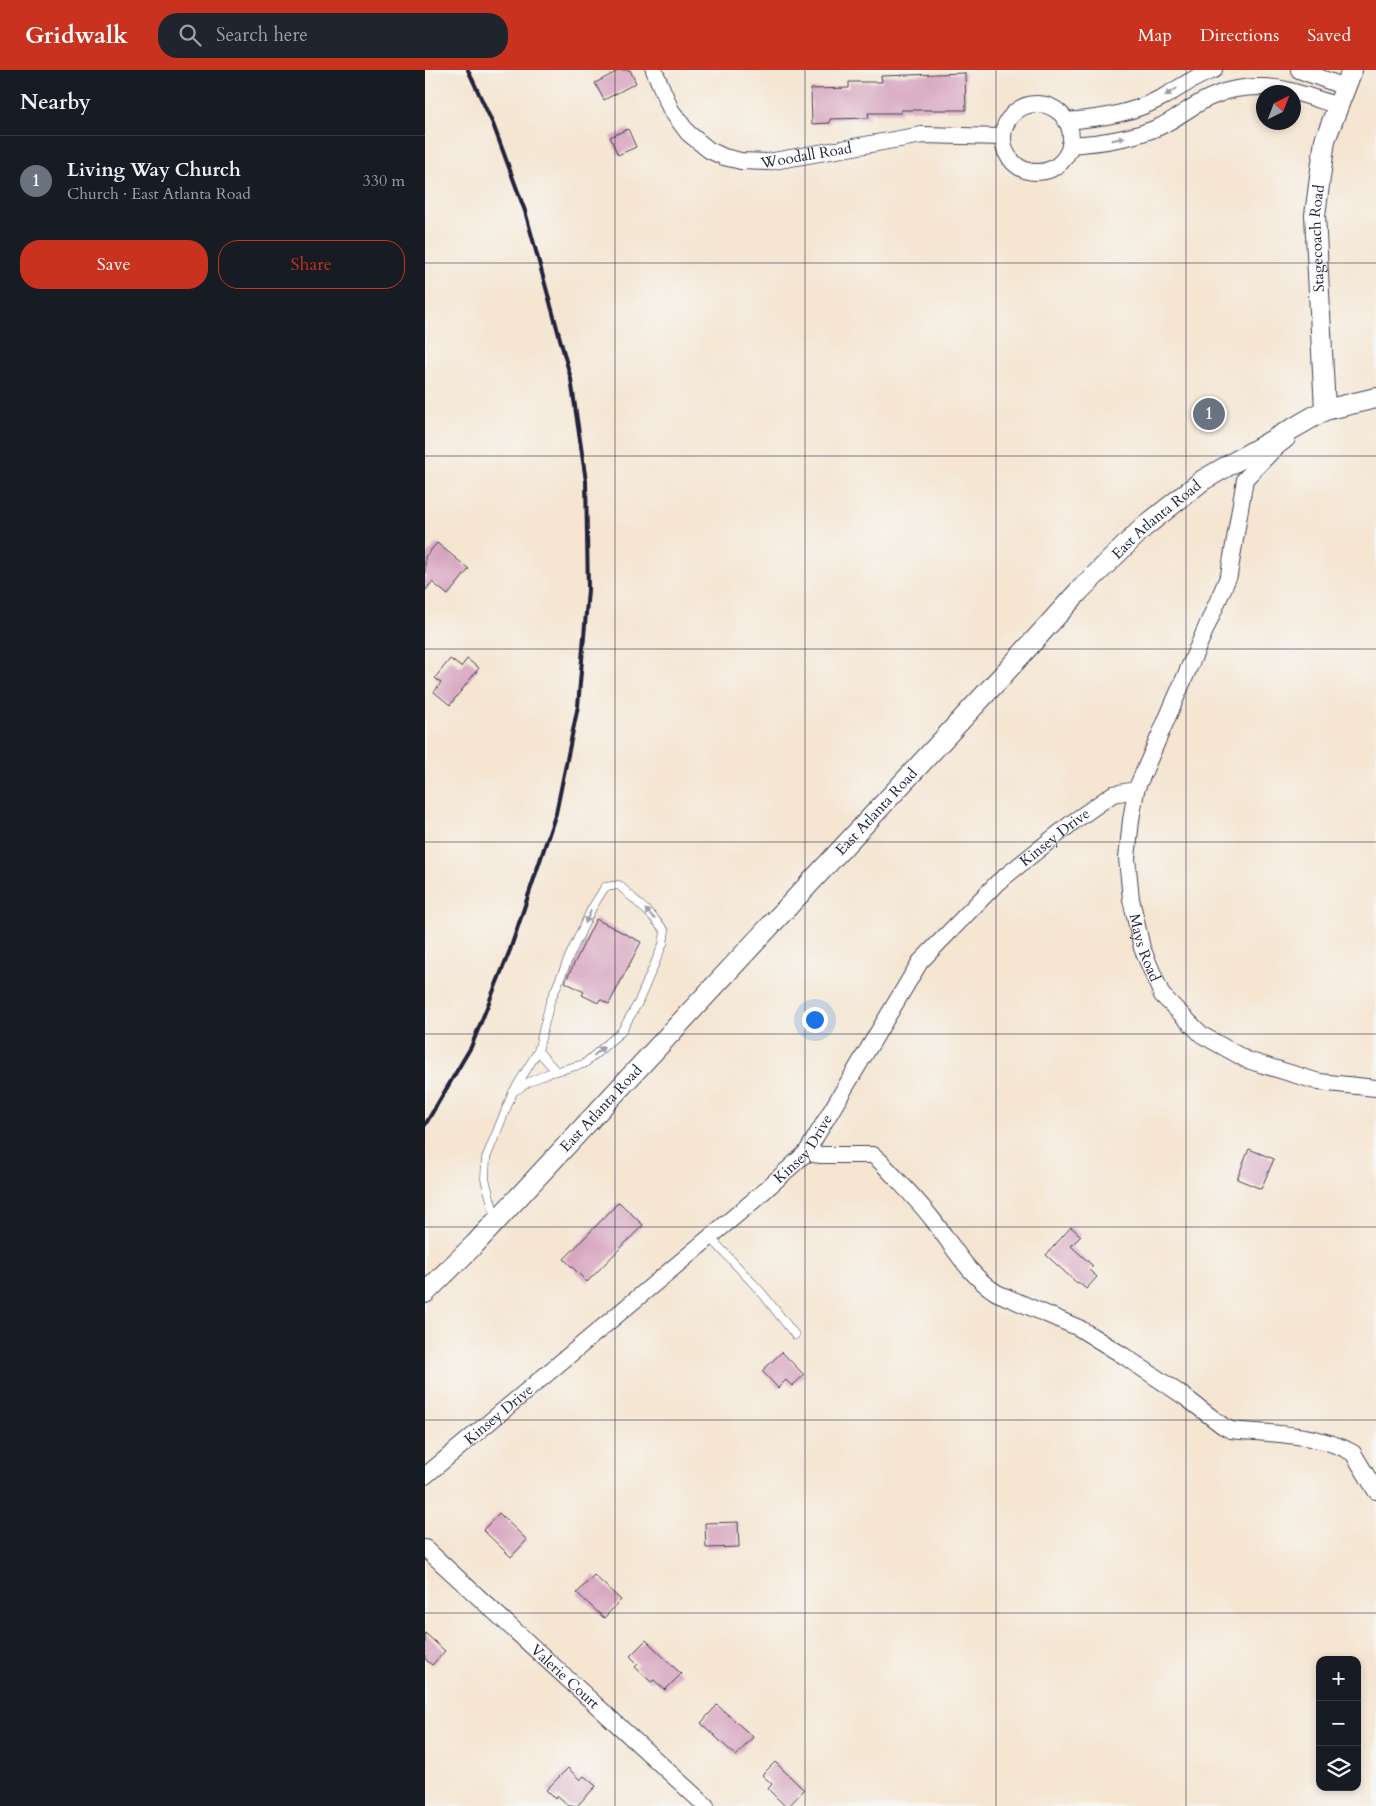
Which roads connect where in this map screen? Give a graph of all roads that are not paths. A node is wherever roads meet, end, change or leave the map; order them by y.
1 (654, 70) edge
2 (1214, 70) edge
3 (1299, 70) edge
4 (1349, 78) edge
5 (1338, 106) junction
6 (1067, 121) junction
7 (1003, 137) junction
8 (1070, 145) junction
9 (1376, 398) edge
10 (1325, 410) junction
11 (1136, 790) junction
12 (537, 1051) junction
13 (556, 1071) junction
14 (1376, 1088) edge
15 (513, 1092) junction
16 (807, 1153) junction
17 (497, 1220) junction
18 (711, 1237) junction
19 (425, 1293) edge
20 (795, 1336) dead end
21 (425, 1476) edge
22 (1376, 1491) edge
23 (425, 1548) edge
24 (706, 1806) edge

1 - 7 street, Woodall Road
2 -> 6 street
3 - 4 street
4 - 5 street, Stagecoach Road
8 -> 5 street
5 - 10 street, Stagecoach Road
6 - 7 street
6 - 8 street
7 - 8 street
9 - 10 street, East Atlanta Road
10 - 11 street, Mays Road
10 - 17 street, East Atlanta Road
11 - 14 street, Mays Road
11 - 16 street, Kinsey Drive
12 - 13 lane
13 -> 12 lane
12 - 15 lane
13 - 15 lane
15 - 17 lane
16 - 18 street, Kinsey Drive
16 - 22 street
17 - 19 street, East Atlanta Road
18 - 20 lane
18 - 21 street, Kinsey Drive
23 - 24 street, Valerie Court

